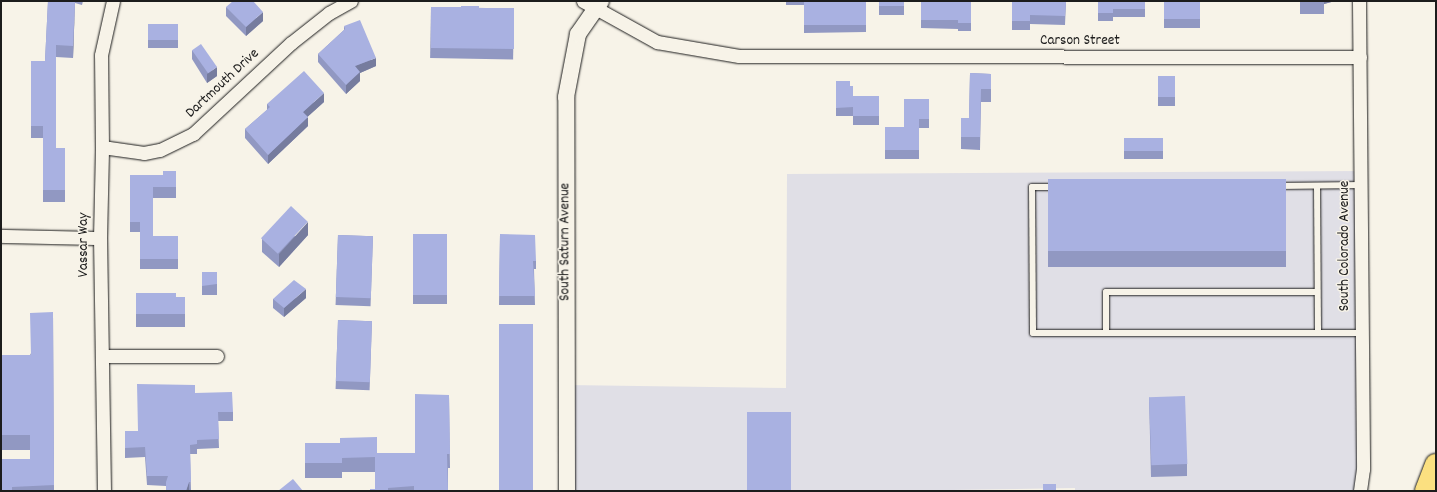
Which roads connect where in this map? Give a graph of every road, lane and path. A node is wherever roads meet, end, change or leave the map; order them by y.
1 (114, 1) edge
2 (351, 1) edge
3 (1359, 1) edge
4 (594, 3) edge
5 (1360, 57) junction
6 (102, 147) junction
7 (1361, 185) junction
8 (1270, 186) edge
9 (1317, 186) junction
10 (1064, 187) edge
11 (1, 236) edge
12 (100, 238) junction
13 (1317, 292) junction
14 (1106, 333) junction
15 (1318, 333) junction
16 (1362, 333) junction
17 (102, 356) junction
18 (217, 356) dead end
19 (1436, 465) edge
20 (104, 491) edge
21 (567, 491) edge
22 (1360, 491) edge
23 (1426, 491) edge

1 - 6 street, Vassar Way
2 - 6 street, Dartmouth Drive
3 - 5 street, South Colorado Avenue
4 - 5 street, Carson Street
4 - 21 street, South Saturn Avenue
5 - 7 street, South Colorado Avenue
6 - 12 street, Vassar Way
7 - 9 lane
7 - 16 street, South Colorado Avenue
8 - 9 lane
9 - 13 lane
10 - 14 lane
11 - 12 street
12 - 17 street, Vassar Way
13 - 14 lane
13 - 15 lane
14 - 15 lane
15 - 16 lane
16 - 22 street, South Colorado Avenue
17 - 18 street
17 - 20 street, Vassar Way
19 - 23 highway

